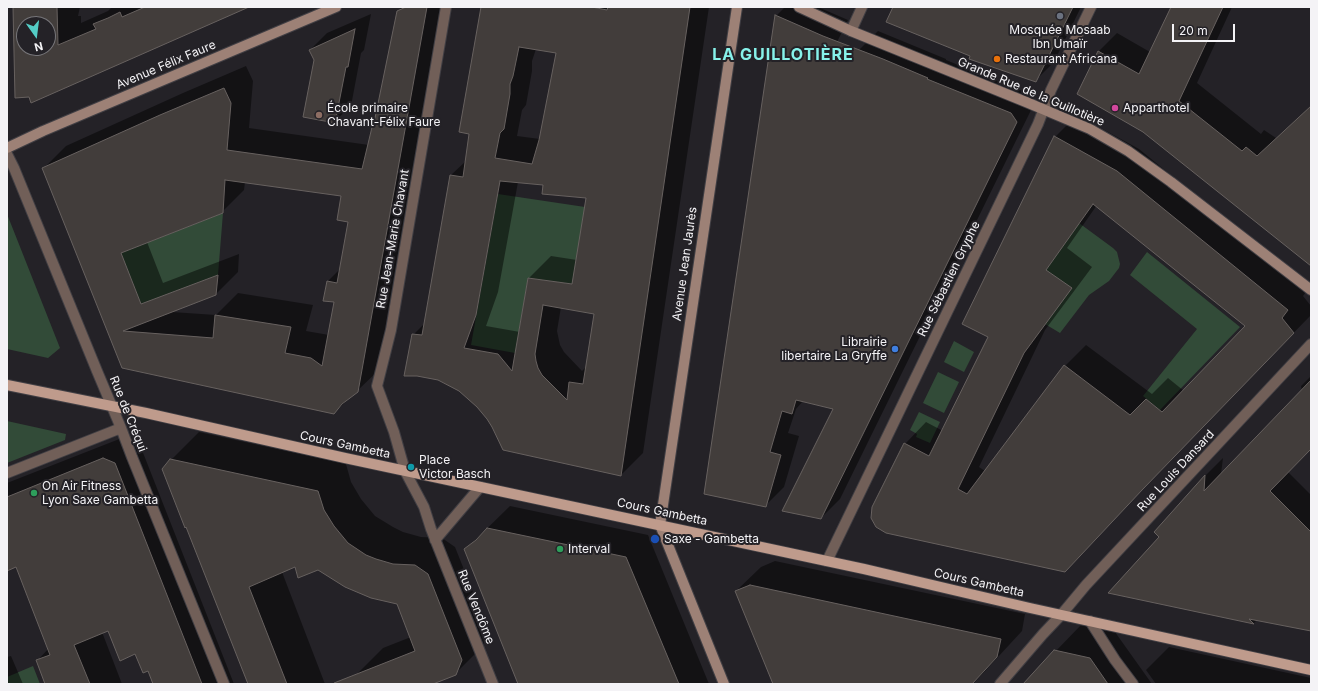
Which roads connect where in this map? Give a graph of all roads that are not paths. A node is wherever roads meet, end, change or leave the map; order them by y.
1 (336, 7) edge
2 (446, 7) edge
3 (737, 7) edge
4 (799, 7) edge
5 (862, 7) edge
6 (1091, 7) edge
7 (851, 31) junction
8 (1044, 110) junction
9 (7, 148) edge
10 (7, 154) edge
11 (1311, 290) edge
12 (1311, 344) edge
13 (7, 385) edge
14 (112, 406) junction
15 (121, 428) junction
16 (405, 471) junction
17 (7, 473) edge
18 (480, 487) junction
19 (660, 525) junction
20 (435, 540) junction
21 (827, 561) junction
22 (1061, 615) junction
23 (1090, 621) junction
24 (1311, 670) edge
25 (224, 684) edge
26 (493, 684) edge
27 (724, 684) edge
28 (1000, 684) edge
29 (1133, 684) edge

1 - 9 main road, Avenue Félix Faure
2 - 16 street, Rue Jean-Marie Chavant
3 - 19 main road, Avenue Jean Jaurès
4 - 7 main road, Grande Rue de la Guillotière
5 - 7 street
6 - 8 street, Rue Sébastien Gryphe
7 - 8 main road, Grande Rue de la Guillotière
8 - 11 main road, Grande Rue de la Guillotière
8 - 21 street, Rue Sébastien Gryphe
10 - 14 street, Rue de Créqui
12 - 22 street, Rue Louis Dansard
13 - 14 main road, Cours Gambetta
14 - 15 street, Rue de Créqui
14 - 16 main road, Cours Gambetta
15 - 17 street
15 - 25 street, Rue de Créqui
16 - 18 main road, Cours Gambetta
16 - 20 street, Rue Vendôme
18 - 19 main road, Cours Gambetta
18 - 20 street
19 - 21 main road, Cours Gambetta
19 - 27 main road
20 - 26 street, Rue Vendôme
21 - 22 main road, Cours Gambetta
22 - 23 main road, Cours Gambetta
22 - 28 street, Rue Louis Dansard
23 - 24 main road, Cours Gambetta
23 - 29 street

